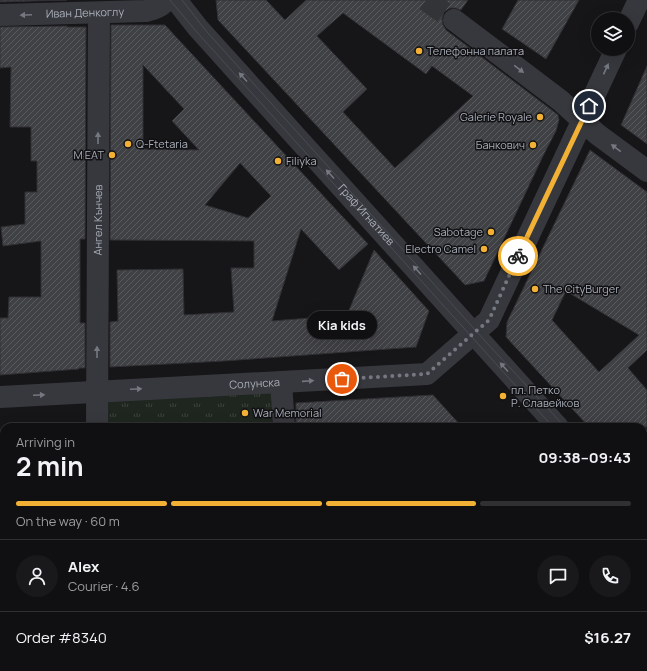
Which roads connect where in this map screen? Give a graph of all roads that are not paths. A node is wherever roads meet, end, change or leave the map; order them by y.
1 (166, 0) edge
2 (176, 0) edge
3 (639, 0) edge
4 (633, 12) edge
5 (99, 13) junction
6 (0, 15) edge
7 (454, 20) tunnel mouth
8 (613, 56) edge
9 (582, 120) junction
10 (647, 171) edge
11 (481, 327) junction
12 (281, 382) junction
13 (97, 391) junction
14 (0, 397) edge
15 (97, 423) edge
16 (284, 423) edge
17 (555, 423) edge

1 - 5 street, Иван Денкоглу
11 -> 2 street, Граф Игнатиев
3 - 4 street
5 -> 6 street, Иван Денкоглу
13 -> 5 street, Ангел Кънчев
7 -> 9 street
9 -> 8 street
10 -> 9 street
9 - 11 street
12 -> 11 street, Солунска
17 -> 11 street, Граф Игнатиев
13 -> 12 street, Солунска
12 - 16 street
14 -> 13 street, Солунска
13 - 15 street, Ангел Кънчев

